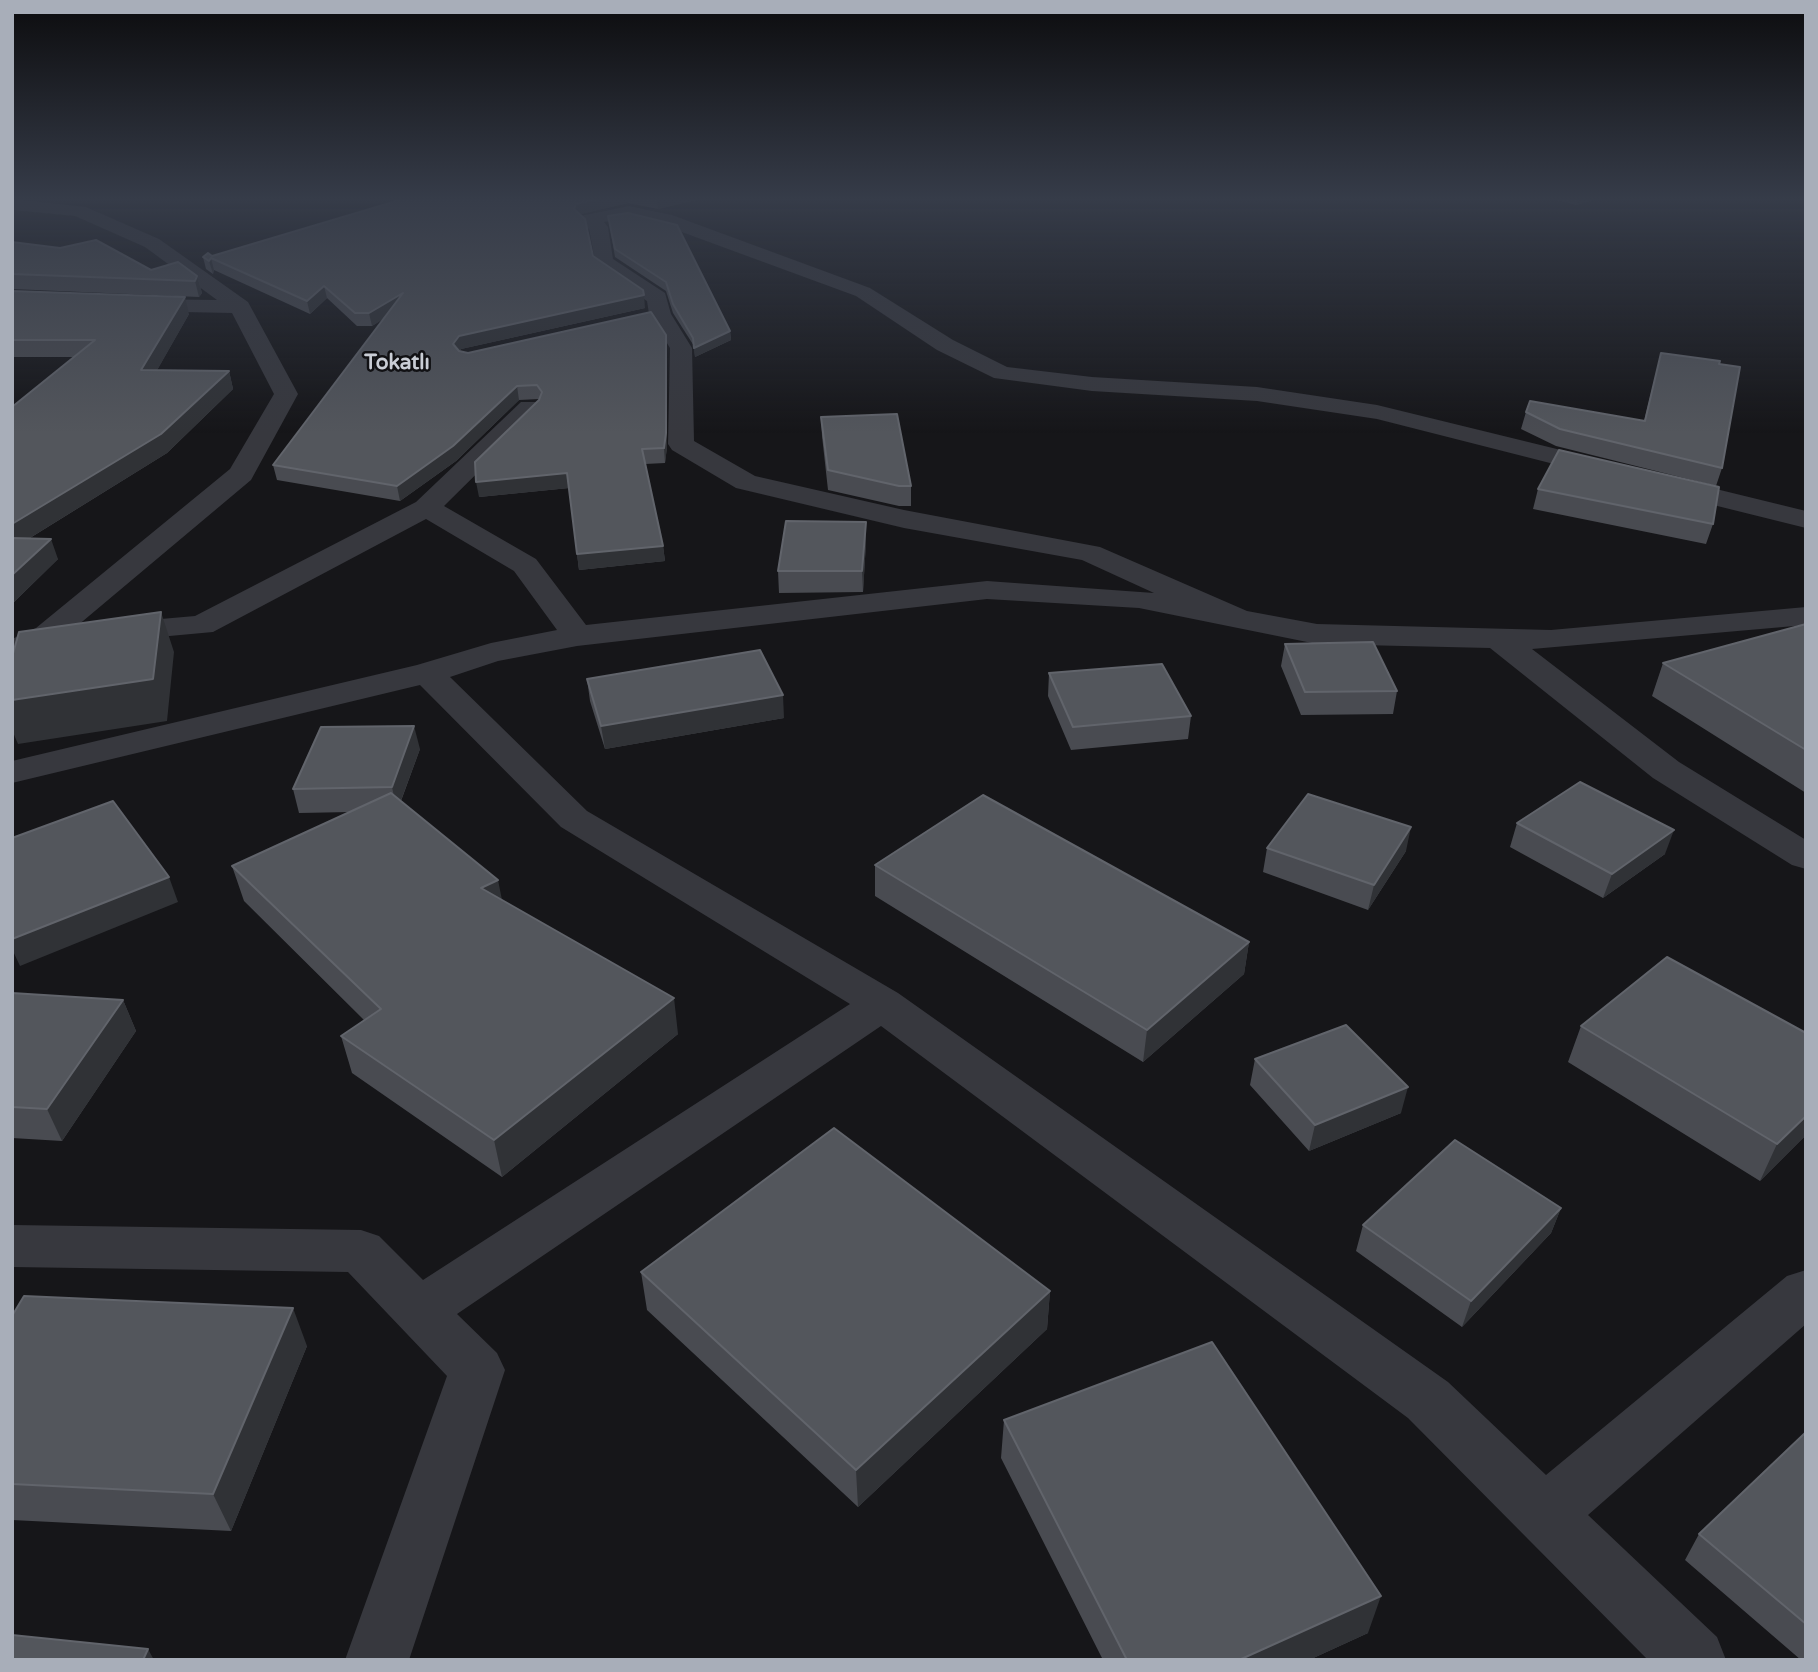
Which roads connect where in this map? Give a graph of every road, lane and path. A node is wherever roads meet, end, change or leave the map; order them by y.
1 (199, 277) edge
2 (626, 277) edge
3 (822, 277) edge
4 (109, 303) edge
5 (240, 307) junction
6 (660, 314) junction
7 (633, 320) edge
8 (530, 407) edge
9 (426, 508) junction
10 (1806, 520) edge
11 (1806, 616) edge
12 (1237, 618) junction
13 (47, 635) junction
14 (577, 636) junction
15 (1497, 638) junction
16 (12, 652) edge
17 (427, 673) junction
18 (12, 772) edge
19 (1806, 857) edge
20 (882, 1004) junction
21 (12, 1246) edge
22 (1806, 1292) edge
23 (420, 1310) junction
24 (1545, 1514) junction
25 (377, 1660) edge
26 (1694, 1660) edge

1 - 5 street
2 - 6 street
3 - 10 street
4 - 5 street
5 - 13 street
6 - 7 street
6 - 12 street
8 - 9 street
9 - 13 street
9 - 14 street
11 - 15 street
12 - 14 street
12 - 15 street
13 - 16 street
14 - 17 street
15 - 19 street
17 - 18 street
17 - 20 street
20 - 23 street
20 - 24 street
21 - 23 street
22 - 24 street
23 - 25 street
24 - 26 street

